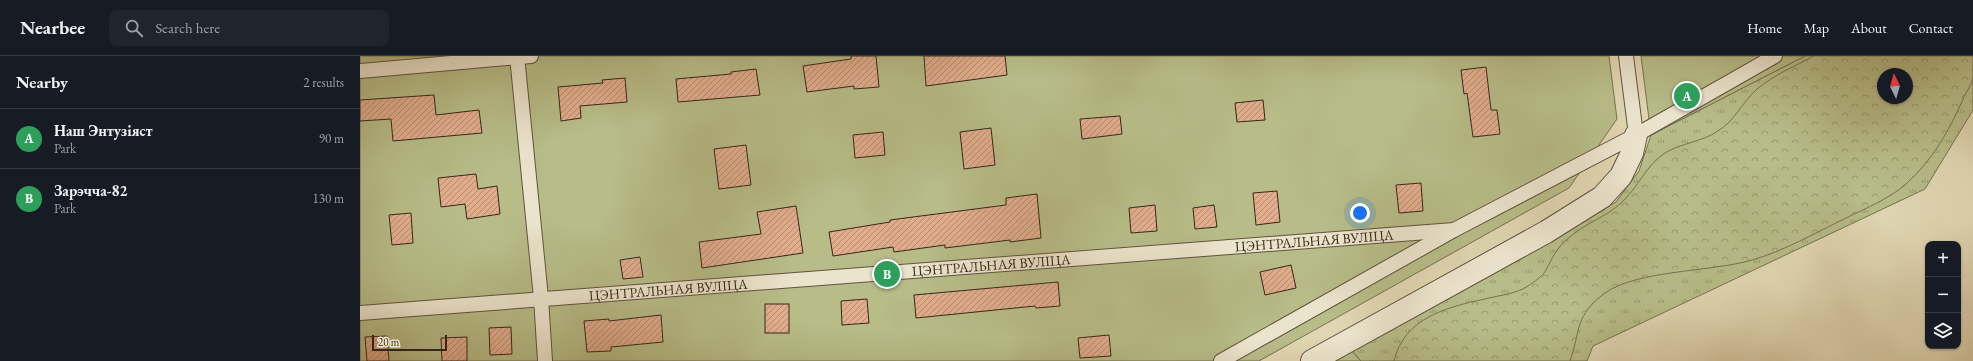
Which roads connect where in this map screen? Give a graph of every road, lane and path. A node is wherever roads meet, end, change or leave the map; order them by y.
1 (521, 56) edge
2 (1626, 56) edge
3 (1775, 56) edge
4 (360, 71) edge
5 (1636, 135) junction
6 (1454, 230) junction
7 (541, 298) junction
8 (360, 313) edge
9 (545, 361) edge
10 (1222, 361) edge
11 (1312, 361) edge

1 - 4 lane
1 - 7 lane
2 - 5 lane
3 - 5 lane
5 - 6 lane
5 - 11 street
6 - 7 lane, ЦЭНТРАЛЬНАЯ ВУЛІЦА
6 - 10 lane
7 - 8 lane, ЦЭНТРАЛЬНАЯ ВУЛІЦА
7 - 9 lane

